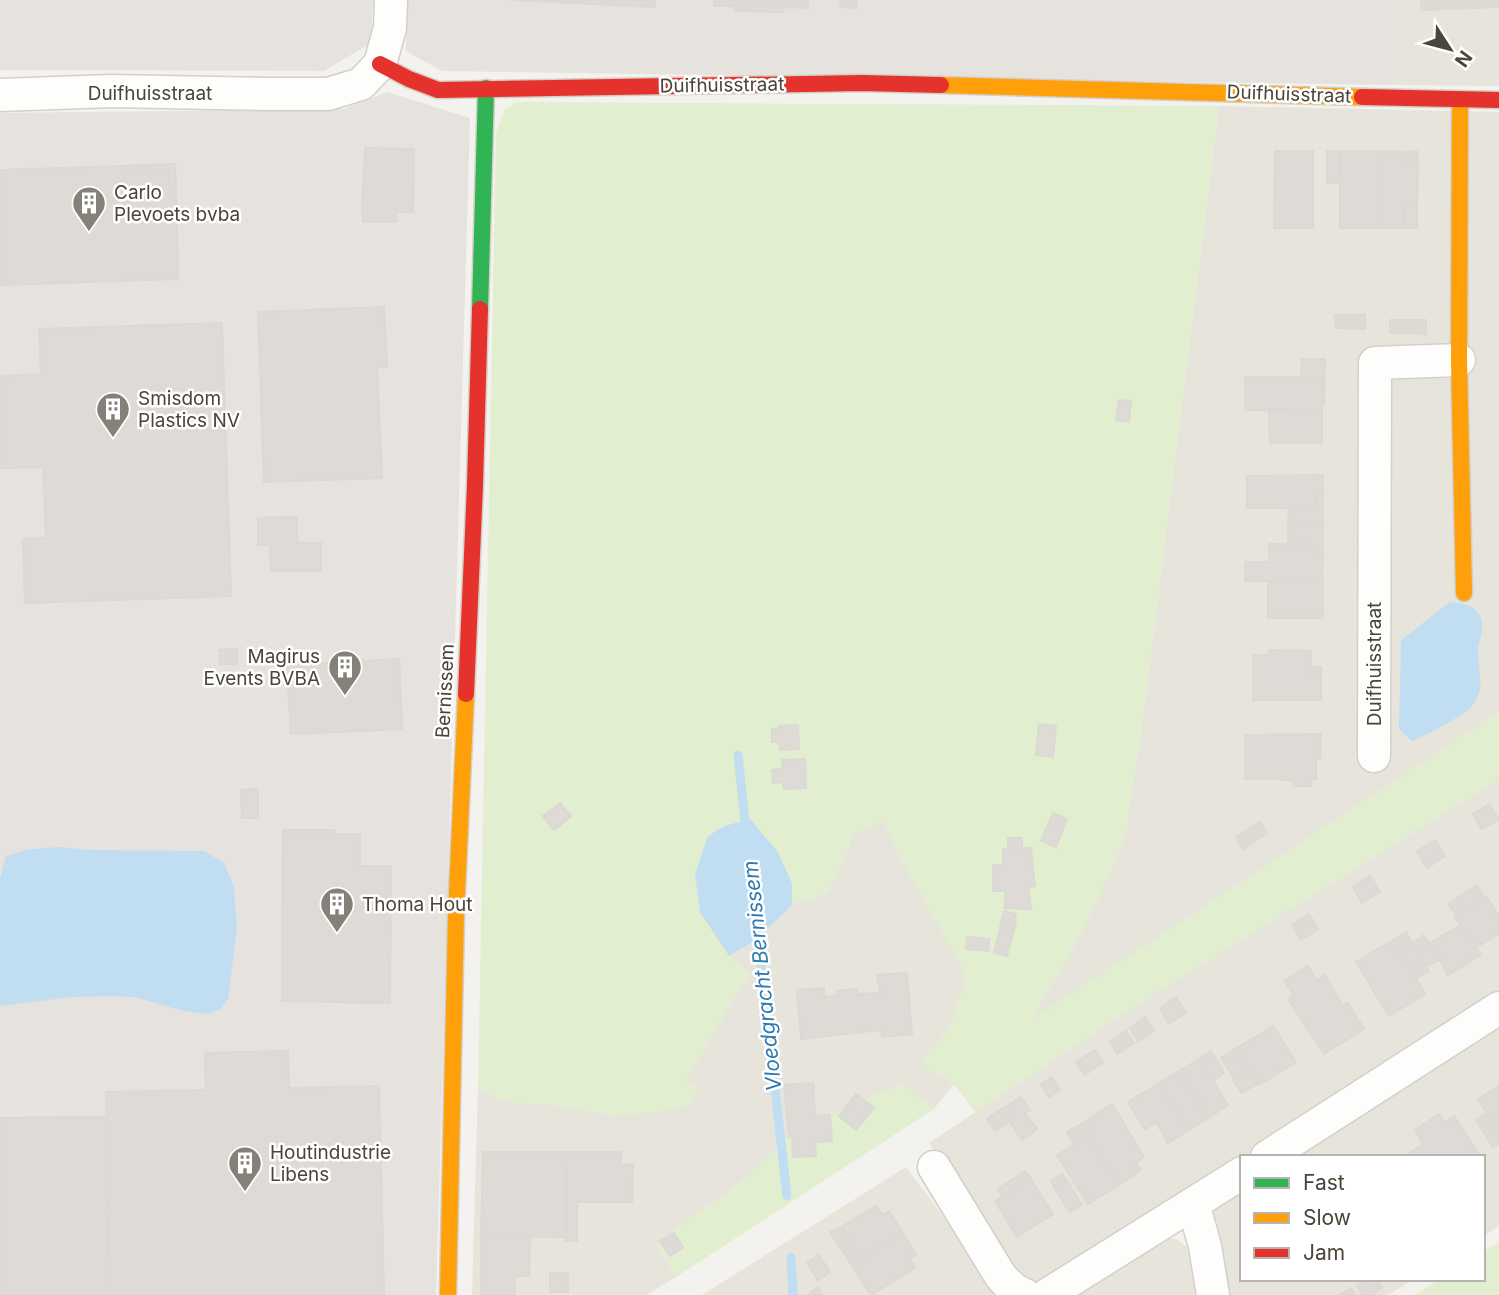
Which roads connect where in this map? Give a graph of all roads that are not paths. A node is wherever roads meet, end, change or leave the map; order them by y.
1 (391, 0) edge
2 (380, 64) junction
3 (486, 88) junction
4 (0, 95) edge
5 (1460, 100) junction
6 (1499, 100) edge
7 (1459, 360) junction
8 (1464, 593) dead end
9 (1374, 756) dead end
10 (1499, 1008) edge
11 (1270, 1155) edge
12 (934, 1167) dead end
13 (1240, 1174) edge
14 (1194, 1204) junction
15 (448, 1295) edge
16 (1025, 1295) edge
17 (1047, 1295) edge
18 (1213, 1295) edge

1 - 2 street
2 - 3 street, Duifhuisstraat
2 - 4 street, Duifhuisstraat
3 - 5 street, Duifhuisstraat
3 - 15 street, Bernissem
5 - 6 street, Duifhuisstraat
5 - 7 street
7 - 8 street
7 - 9 street, Duifhuisstraat
10 - 11 street
12 - 16 street
13 - 14 street
14 - 17 street
14 - 18 street

